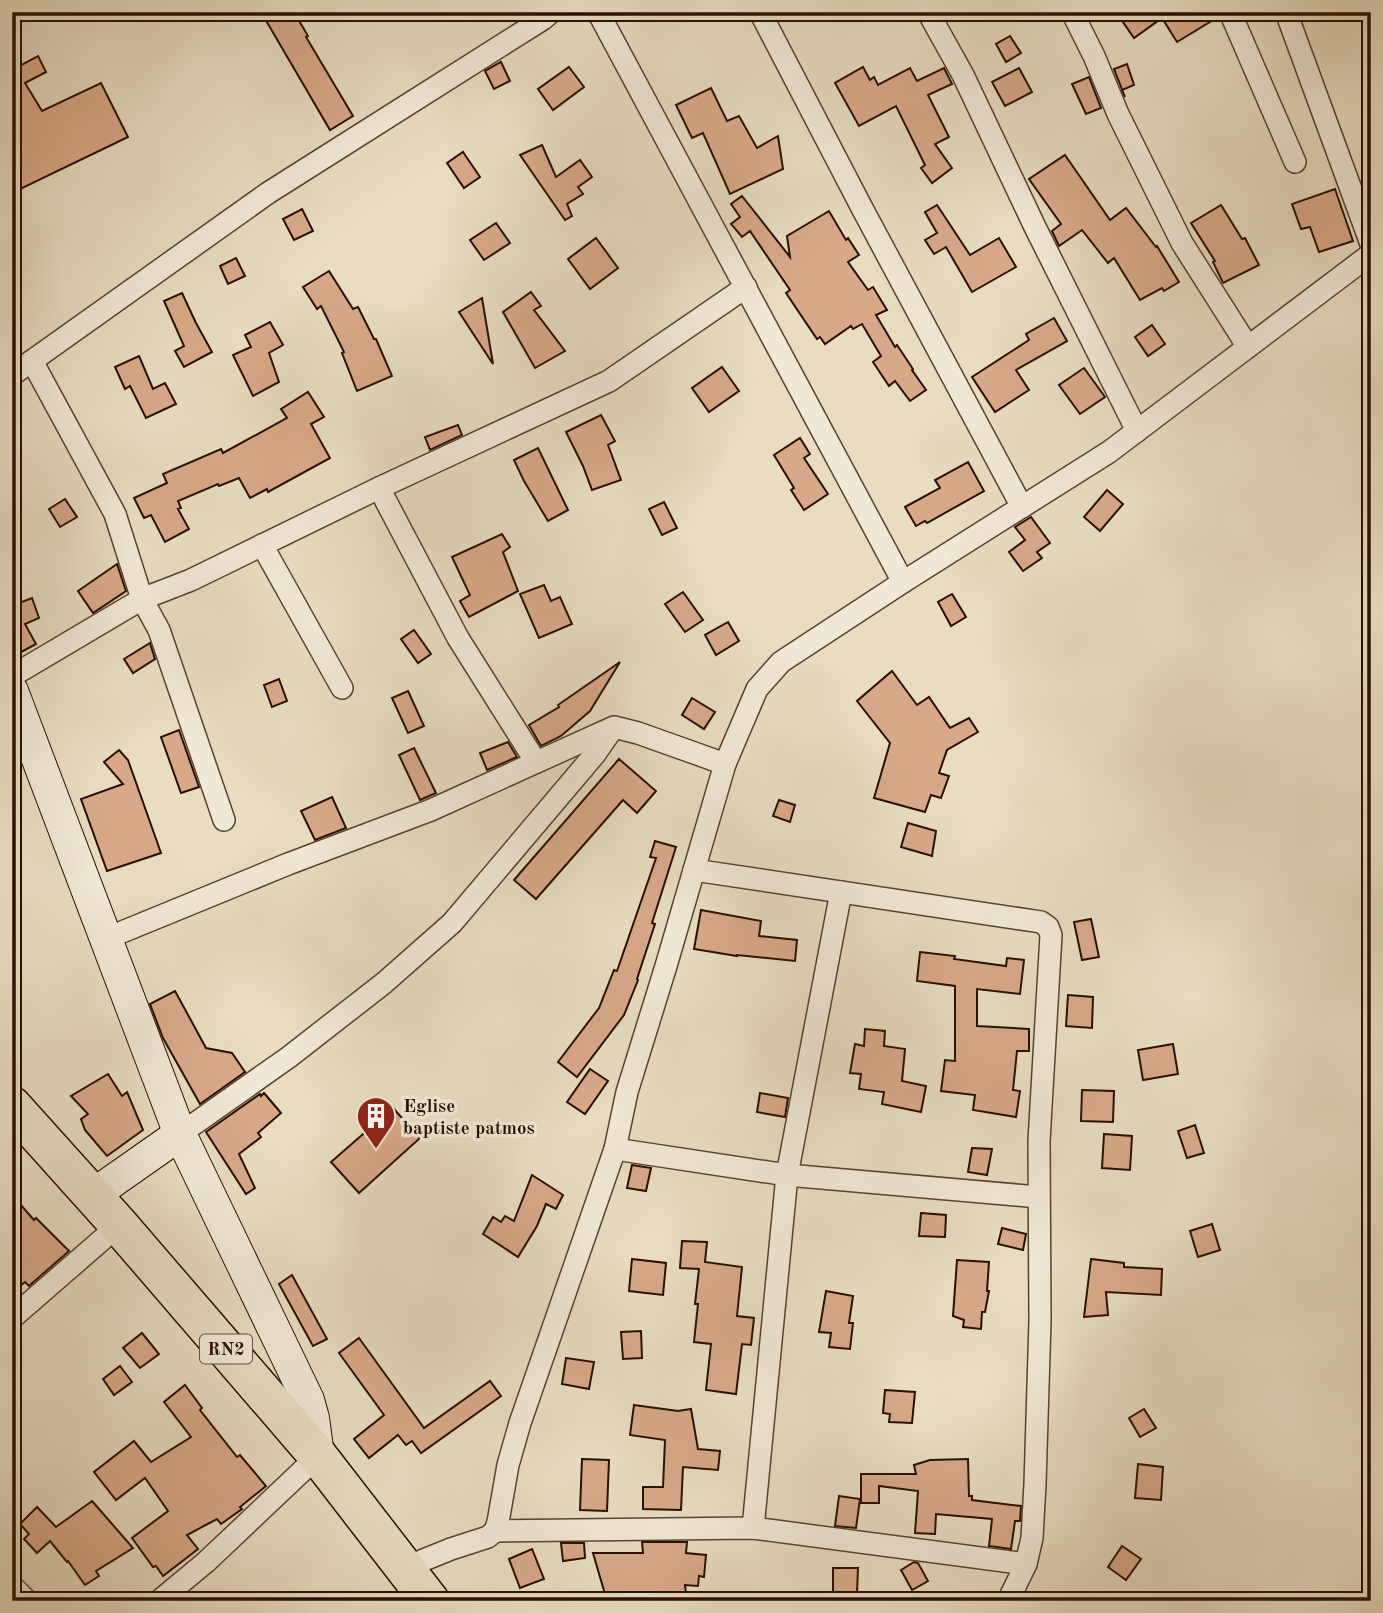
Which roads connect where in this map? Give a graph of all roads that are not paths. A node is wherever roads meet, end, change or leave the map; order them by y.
1 (551, 12) edge
2 (598, 12) edge
3 (760, 12) edge
4 (928, 12) edge
5 (1072, 12) edge
6 (1230, 12) edge
7 (1289, 14) edge
8 (1295, 162) dead end
9 (1371, 244) edge
10 (1371, 254) edge
11 (746, 287) junction
12 (1248, 347) junction
13 (32, 361) junction
14 (12, 375) edge
15 (1136, 431) junction
16 (379, 488) junction
17 (1021, 507) junction
18 (262, 545) junction
19 (903, 582) junction
20 (142, 598) junction
21 (12, 676) edge
22 (342, 688) dead end
23 (12, 691) edge
24 (614, 727) junction
25 (537, 762) junction
26 (725, 764) junction
27 (224, 820) dead end
28 (694, 870) junction
29 (841, 892) junction
30 (105, 939) junction
31 (12, 1106) edge
32 (180, 1134) junction
33 (615, 1149) junction
34 (787, 1175) junction
35 (93, 1195) junction
36 (1039, 1197) junction
37 (119, 1224) junction
38 (12, 1318) edge
39 (318, 1456) junction
40 (753, 1528) junction
41 (495, 1531) junction
42 (1026, 1564) junction
43 (404, 1569) junction
44 (12, 1586) edge
45 (27, 1601) edge
46 (159, 1601) edge
47 (430, 1601) edge
48 (1008, 1601) edge

1 - 13 street
2 - 11 street
3 - 17 street
4 - 15 street
5 - 12 street
6 - 8 street
7 - 9 street
10 - 12 street
11 - 16 street
11 - 19 street
12 - 15 street
13 - 14 street
13 - 20 street
15 - 17 street
16 - 18 street
16 - 25 street
17 - 19 street
18 - 20 street
18 - 22 street
19 - 26 street
20 - 21 street
20 - 27 street
23 - 30 street
24 - 25 street
24 - 26 street
24 - 32 street
25 - 30 street
26 - 28 street
28 - 29 street
28 - 33 street
29 - 34 street
29 - 36 street
30 - 32 street
31 - 35 highway, RN2
32 - 35 street
32 - 39 street
33 - 34 street
33 - 41 street
34 - 36 street
34 - 40 street
35 - 37 highway, RN2
36 - 42 street
37 - 38 street
37 - 39 highway, RN2
39 - 43 highway, RN2
39 - 46 street
40 - 41 street
40 - 42 street
41 - 43 street
42 - 48 street
43 - 47 highway, RN2
44 - 45 street

